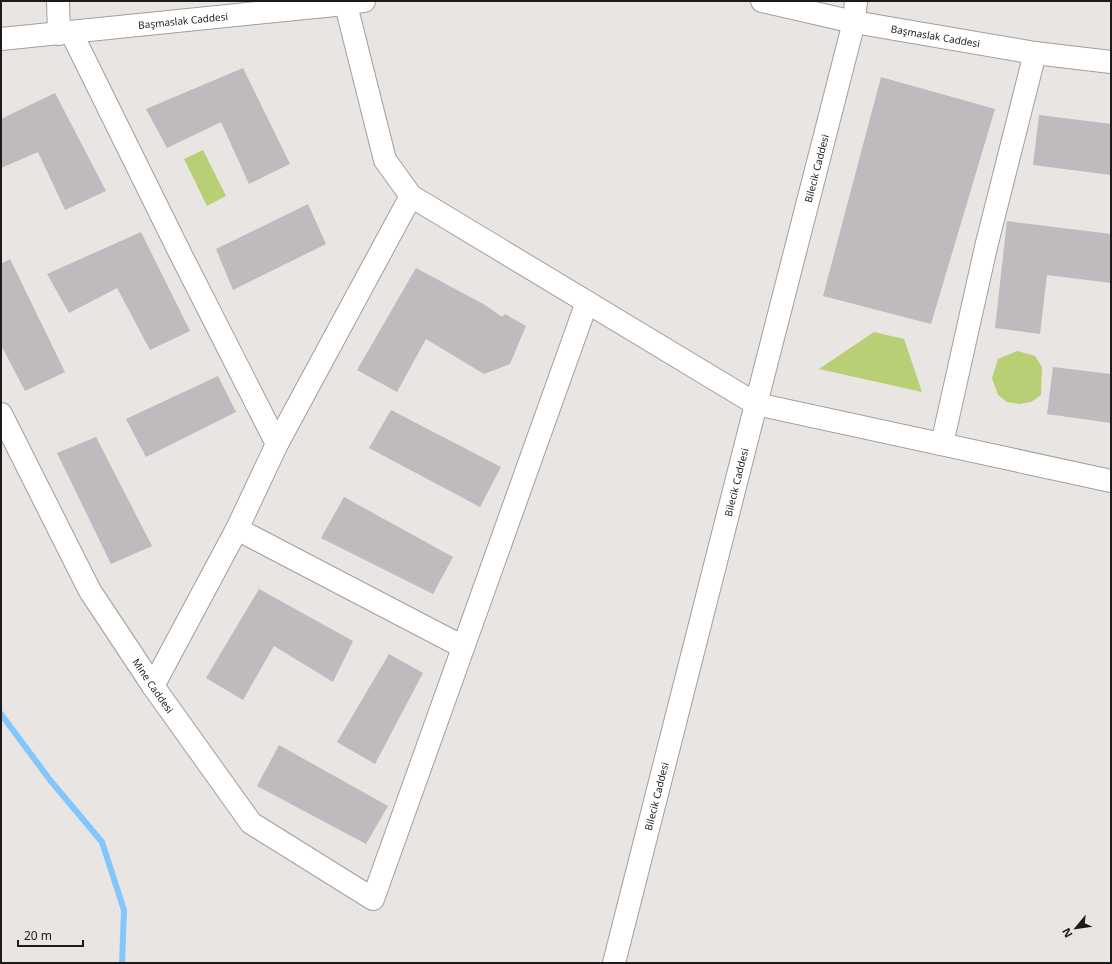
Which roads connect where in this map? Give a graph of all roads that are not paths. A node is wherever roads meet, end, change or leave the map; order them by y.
1 (58, 1) edge
2 (762, 1) edge
3 (856, 1) edge
4 (352, 2) edge
5 (854, 22) junction
6 (65, 33) junction
7 (1, 39) edge
8 (1034, 53) junction
9 (1111, 62) edge
10 (411, 196) junction
11 (587, 302) junction
12 (756, 404) junction
13 (1, 414) edge
14 (277, 444) junction
15 (942, 444) junction
16 (1111, 481) edge
17 (237, 529) junction
18 (463, 647) junction
19 (153, 686) junction
20 (614, 963) edge

1 - 6 street
2 - 5 street, Başmaslak Caddesi
3 - 5 street, Bilecik Caddesi
4 - 6 street, Başmaslak Caddesi
4 - 10 street
5 - 8 street, Başmaslak Caddesi
5 - 12 street, Bilecik Caddesi
6 - 7 street, Başmaslak Caddesi
6 - 14 street
8 - 9 street, Başmaslak Caddesi
8 - 15 street
10 - 11 street
10 - 14 street
11 - 12 street
11 - 18 street
12 - 15 street
12 - 20 street, Bilecik Caddesi
13 - 19 street, Mine Caddesi
14 - 17 street
15 - 16 street
17 - 18 street
17 - 19 street
18 - 19 street, Mine Caddesi

